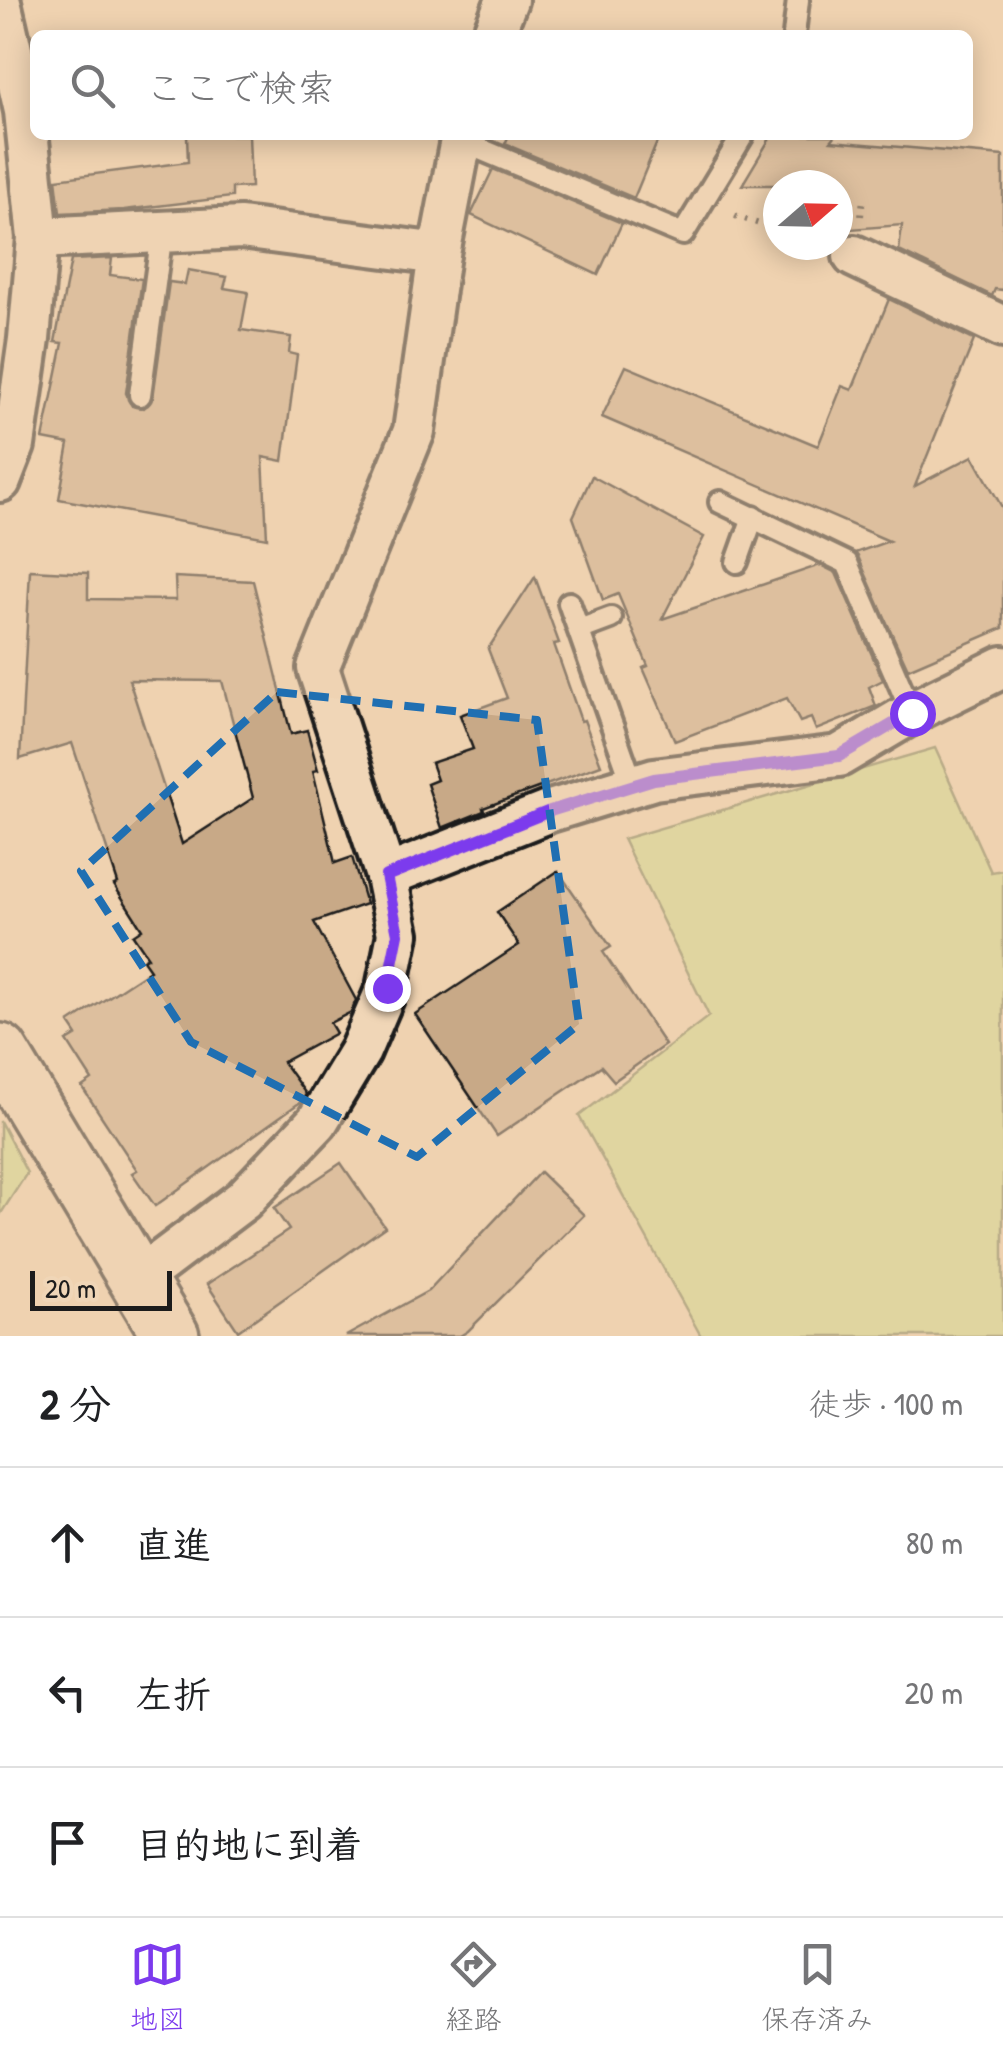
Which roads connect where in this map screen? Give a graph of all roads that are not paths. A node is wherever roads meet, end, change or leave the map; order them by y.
1 (507, 0) edge
2 (798, 0) edge
3 (0, 2) edge
4 (495, 30) edge
5 (795, 30) edge
6 (462, 140) edge
7 (467, 140) edge
8 (741, 140) edge
9 (162, 232) junction
10 (38, 238) junction
11 (439, 254) junction
12 (854, 256) dead end
13 (1003, 327) edge
14 (140, 395) dead end
15 (0, 481) edge
16 (720, 502) dead end
17 (753, 518) junction
18 (736, 562) dead end
19 (570, 603) dead end
20 (612, 618) dead end
21 (578, 630) junction
22 (1003, 668) edge
23 (912, 713) junction
24 (633, 785) junction
25 (386, 876) junction
26 (0, 1052) edge
27 (138, 1280) junction
28 (171, 1336) edge

1 - 4 street
2 - 5 lane
3 - 10 street
6 - 11 street
7 - 8 lane
9 - 10 street
9 - 11 street
9 - 14 lane
10 - 15 street
11 - 25 street
12 - 13 street
16 - 17 lane
17 - 18 lane
17 - 23 lane
19 - 21 lane
20 - 21 lane
21 - 24 lane
22 - 23 street
23 - 24 street
24 - 25 street
25 - 27 street
26 - 27 street
27 - 28 street

